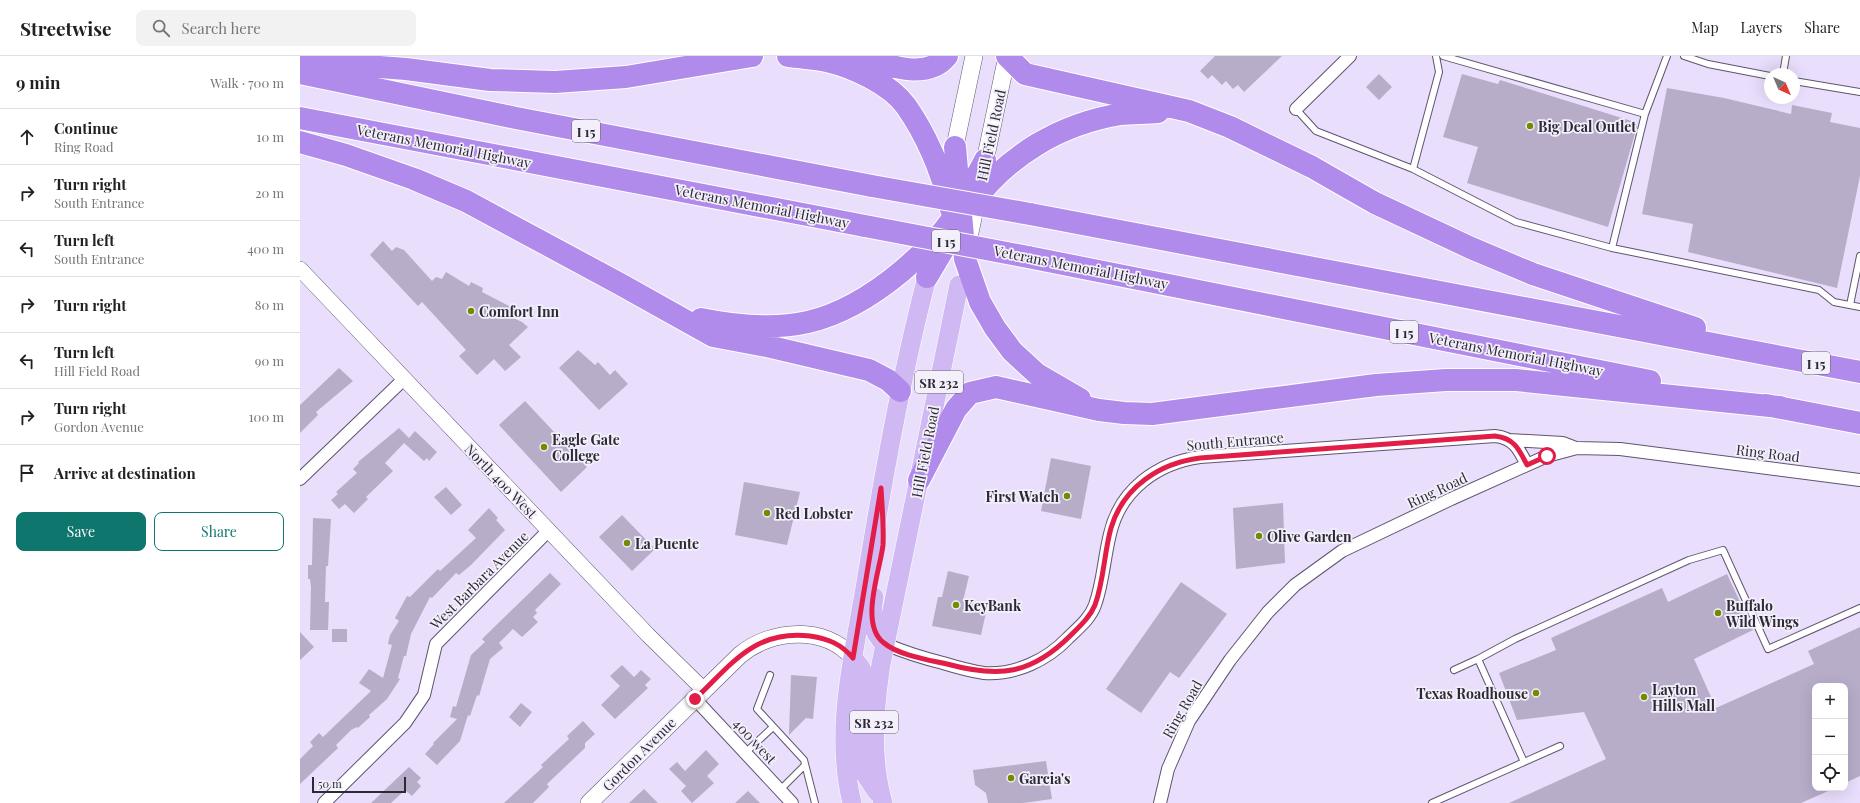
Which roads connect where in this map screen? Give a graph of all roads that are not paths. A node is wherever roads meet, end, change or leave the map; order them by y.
1 (752, 56) edge
2 (788, 56) edge
3 (853, 56) edge
4 (947, 56) edge
5 (974, 56) edge
6 (1007, 56) edge
7 (1350, 56) edge
8 (1436, 56) edge
9 (1443, 56) edge
10 (1667, 56) edge
11 (1684, 56) edge
12 (1786, 56) edge
13 (300, 61) edge
14 (1784, 68) edge
15 (300, 73) edge
16 (1764, 75) edge
17 (1800, 82) edge
18 (1860, 92) edge
19 (1296, 109) joint
20 (1189, 111) junction
21 (1644, 114) junction
22 (300, 118) edge
23 (300, 142) edge
24 (955, 147) joint
25 (985, 160) joint
26 (1413, 170) junction
27 (959, 209) junction
28 (934, 240) junction
29 (1612, 248) junction
30 (1860, 256) edge
31 (965, 260) junction
32 (300, 270) edge
33 (927, 277) junction
34 (959, 285) junction
35 (1850, 305) junction
36 (1860, 306) edge
37 (673, 313) junction
38 (1772, 354) junction
39 (1860, 372) edge
40 (404, 379) junction
41 (900, 391) junction
42 (1780, 407) junction
43 (1099, 410) junction
44 (1860, 422) edge
45 (1509, 440) junction
46 (1577, 448) junction
47 (1527, 465) junction
48 (300, 479) edge
49 (920, 480) junction
50 (1860, 480) edge
51 (881, 488) junction
52 (549, 530) junction
53 (1860, 608) edge
54 (885, 644) junction
55 (851, 656) junction
56 (1478, 659) junction
57 (1454, 670) dead end
58 (770, 675) dead end
59 (700, 695) junction
60 (773, 727) junction
61 (1560, 746) dead end
62 (746, 753) junction
63 (1524, 762) junction
64 (805, 765) junction
65 (780, 790) junction
66 (853, 802) edge
67 (883, 802) edge
68 (324, 803) edge
69 (589, 803) edge
70 (792, 803) edge
71 (815, 803) edge
72 (1160, 803) edge
73 (1432, 803) edge

1 - 13 highway
2 - 27 highway
3 - 4 highway
5 - 24 main road
6 - 20 highway
6 - 25 main road, Hill Field Road
7 - 19 street
8 - 26 lane
9 - 21 lane
10 - 21 lane
11 - 16 lane
12 - 14 lane
15 - 38 highway, I 15, bridge
17 - 18 lane
19 - 26 lane
20 - 27 highway
20 - 38 highway
21 - 29 lane
22 - 42 highway, Veterans Memorial Highway / I 15, bridge
23 - 37 highway
24 - 27 highway
25 - 27 highway
26 - 29 lane
27 - 28 highway
27 - 31 highway
27 - 31 main road, Hill Field Road / SR 232
27 - 33 highway
27 - 34 highway
28 - 33 main road, SR 232
28 - 37 highway
29 - 35 lane
30 - 35 lane
31 - 34 main road, Hill Field Road / SR 232
31 - 43 highway
32 - 40 street, North 400 West
33 - 41 main road, SR 232
34 - 49 main road, Hill Field Road / SR 232
35 - 36 lane
37 - 41 highway
38 - 39 highway, I 15
40 - 48 street
40 - 52 street, North 400 West
41 - 51 main road, SR 232
42 - 43 highway
42 - 44 highway, Veterans Memorial Highway / I 15
43 - 49 highway
45 - 46 street, South Entrance
45 - 47 street
45 - 54 street, South Entrance
46 - 47 street, Ring Road
46 - 50 street, Ring Road
47 - 72 street, Ring Road
49 - 54 main road, Hill Field Road / SR 232
51 - 54 main road
51 - 55 main road, SR 232
52 - 59 street, North 400 West
52 - 68 street, West Barbara Avenue
53 - 56 lane
54 - 67 main road, Hill Field Road / SR 232
55 - 59 main road, Gordon Avenue
55 - 66 main road, SR 232
55 - 67 main road
56 - 57 lane
56 - 63 lane
58 - 60 lane
59 - 62 street, 400 west
59 - 69 main road, Gordon Avenue
60 - 62 lane
60 - 64 lane
61 - 63 lane
62 - 65 street, 400 west
63 - 73 lane
64 - 65 lane
64 - 71 lane
65 - 70 street, 400 west

